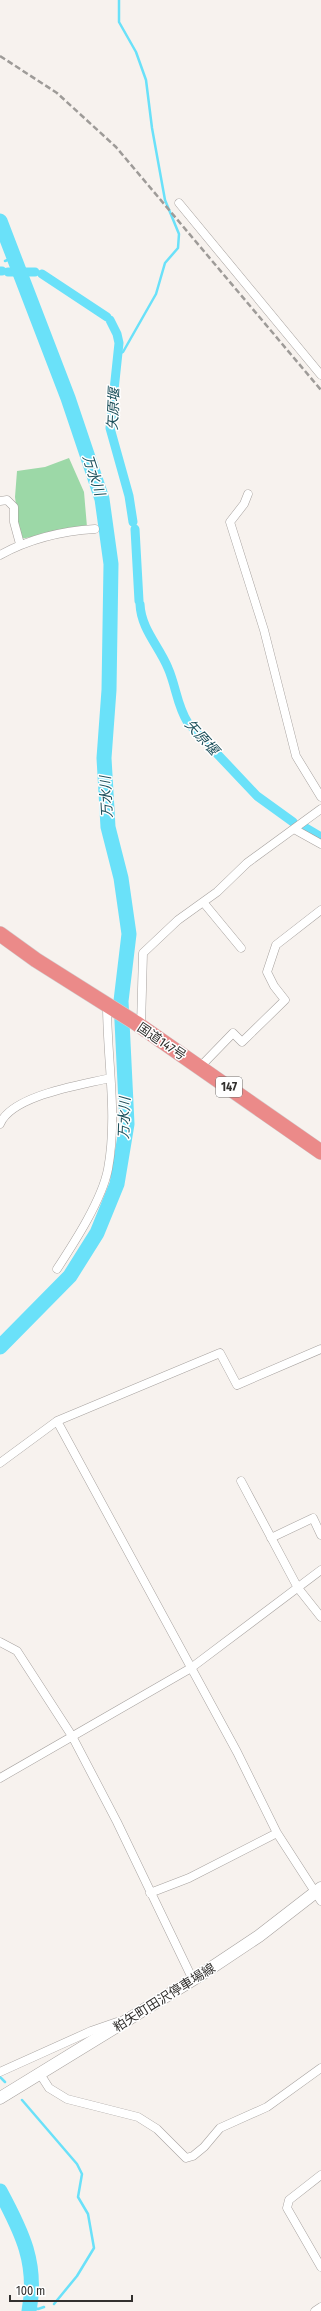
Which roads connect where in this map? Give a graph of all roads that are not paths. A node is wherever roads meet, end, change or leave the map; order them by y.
1 (179, 204) dead end
2 (321, 375) edge
3 (248, 494) dead end
4 (0, 500) edge
5 (95, 529) dead end
6 (20, 544) junction
7 (0, 555) edge
8 (321, 797) edge
9 (321, 809) edge
10 (294, 829) junction
11 (321, 844) edge
12 (203, 902) junction
13 (321, 910) edge
14 (0, 934) edge
15 (241, 948) dead end
16 (109, 1007) junction
17 (138, 1025) junction
18 (200, 1067) junction
19 (110, 1078) junction
20 (1, 1117) edge
21 (321, 1152) edge
22 (57, 1269) dead end
23 (321, 1349) edge
24 (57, 1421) junction
25 (0, 1463) edge
26 (241, 1482) dead end
27 (321, 1535) edge
28 (271, 1538) junction
29 (321, 1570) edge
30 (298, 1588) junction
31 (321, 1617) edge
32 (0, 1642) edge
33 (191, 1668) junction
34 (72, 1736) junction
35 (0, 1778) edge
36 (277, 1833) junction
37 (150, 1893) junction
38 (319, 1894) edge
39 (193, 1980) junction
40 (131, 2018) junction
41 (321, 2068) edge
42 (0, 2072) edge
43 (40, 2074) junction
44 (0, 2098) edge
45 (321, 2176) edge
46 (321, 2267) edge
47 (321, 2307) edge
48 (315, 2311) edge

1 - 2 street
3 - 8 street
4 - 6 street
5 - 6 street
6 - 7 street
9 - 10 street
10 - 11 street
10 - 12 street
12 - 15 street
12 - 17 street
13 - 18 street
14 - 16 highway, 国道147号 / 147
16 - 17 highway, 国道147号 / 147
16 - 19 street
17 - 18 highway, 国道147号 / 147
18 - 21 highway, 国道147号 / 147
19 - 20 street
19 - 22 street
23 - 24 street
24 - 25 street
24 - 33 street
26 - 28 street
27 - 28 street
28 - 30 street
29 - 30 street
30 - 31 street
30 - 33 street
32 - 34 street
33 - 34 street
33 - 36 street
34 - 35 street
34 - 37 street
36 - 37 street
36 - 38 street
37 - 39 street
38 - 39 main road, 粕矢町田沢停車場線
39 - 40 main road, 粕矢町田沢停車場線
40 - 42 street
40 - 43 main road, 粕矢町田沢停車場線
41 - 43 street
43 - 44 main road, 粕矢町田沢停車場線
45 - 46 street
47 - 48 street

